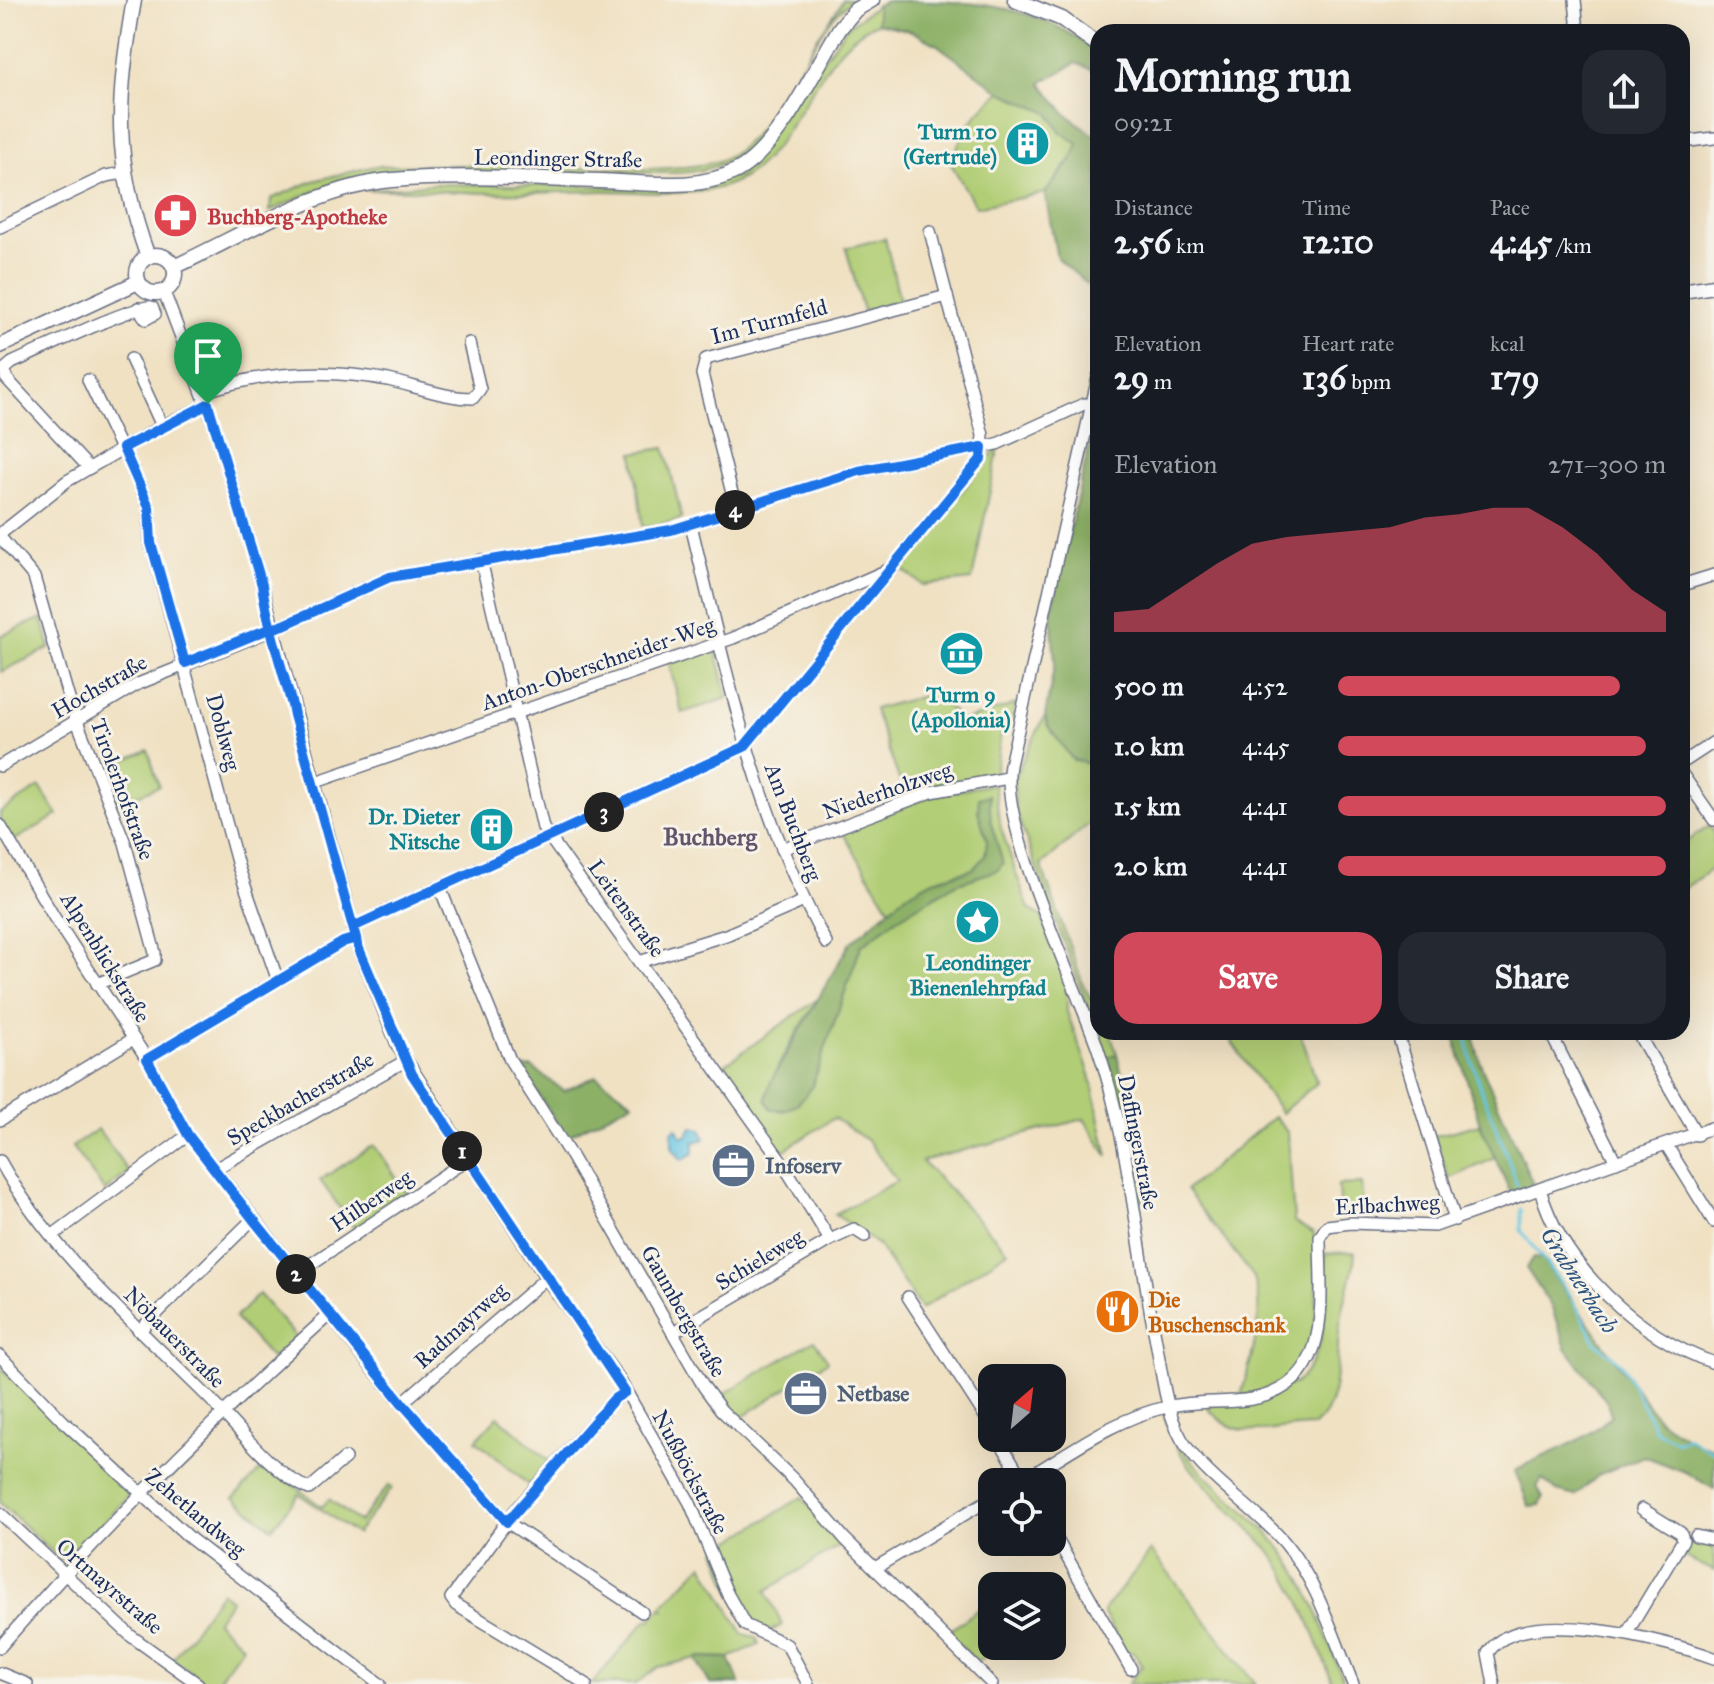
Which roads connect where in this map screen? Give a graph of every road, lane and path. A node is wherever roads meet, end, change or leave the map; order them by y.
1 (134, 0) edge
2 (872, 0) edge
3 (1015, 0) edge
4 (1575, 0) edge
5 (1577, 24) edge
6 (1090, 39) edge
7 (1714, 138) edge
8 (1690, 141) edge
9 (124, 173) junction
10 (0, 227) edge
11 (930, 231) dead end
12 (148, 257) junction
13 (174, 267) junction
14 (138, 282) junction
15 (1714, 286) edge
16 (1690, 290) edge
17 (164, 292) junction
18 (947, 296) junction
19 (138, 308) dead end
20 (469, 343) dead end
21 (0, 346) edge
22 (131, 359) dead end
23 (88, 380) dead end
24 (203, 392) junction
25 (208, 404) junction
26 (1090, 405) edge
27 (1090, 422) edge
28 (162, 426) junction
29 (982, 447) junction
30 (122, 448) junction
31 (89, 468) junction
32 (736, 509) junction
33 (691, 525) junction
34 (0, 535) edge
35 (481, 560) junction
36 (892, 568) junction
37 (1714, 575) edge
38 (1690, 582) edge
39 (271, 629) junction
40 (719, 642) junction
41 (185, 663) junction
42 (517, 712) junction
43 (77, 721) junction
44 (1714, 742) edge
45 (744, 747) junction
46 (1690, 758) edge
47 (0, 766) edge
48 (1008, 778) junction
49 (313, 783) junction
50 (1690, 786) edge
51 (1714, 820) edge
52 (0, 825) edge
53 (550, 837) junction
54 (782, 849) junction
55 (440, 888) junction
56 (804, 901) junction
57 (354, 932) junction
58 (826, 943) dead end
59 (642, 961) junction
60 (278, 981) junction
61 (97, 984) junction
62 (1090, 1026) edge
63 (133, 1039) junction
64 (1095, 1040) edge
65 (1399, 1040) edge
66 (1554, 1040) edge
67 (1642, 1040) edge
68 (147, 1059) junction
69 (405, 1061) junction
70 (0, 1120) edge
71 (1714, 1127) edge
72 (188, 1135) junction
73 (1697, 1135) junction
74 (1667, 1146) junction
75 (468, 1159) junction
76 (0, 1161) edge
77 (1616, 1162) junction
78 (215, 1169) junction
79 (1540, 1189) junction
80 (253, 1219) junction
81 (1455, 1220) junction
82 (1714, 1222) edge
83 (53, 1235) junction
84 (865, 1236) dead end
85 (830, 1240) junction
86 (296, 1274) junction
87 (546, 1278) junction
88 (908, 1297) dead end
89 (329, 1315) junction
90 (139, 1331) junction
91 (674, 1332) junction
92 (0, 1356) edge
93 (1714, 1363) edge
94 (625, 1392) junction
95 (402, 1403) junction
96 (978, 1405) edge
97 (1168, 1406) junction
98 (222, 1411) junction
99 (345, 1458) dead end
100 (1043, 1468) edge
101 (140, 1492) junction
102 (978, 1506) edge
103 (1642, 1509) dead end
104 (0, 1513) edge
105 (507, 1522) junction
106 (1696, 1536) dead end
107 (1714, 1540) edge
108 (1066, 1555) edge
109 (875, 1568) junction
110 (63, 1574) junction
111 (642, 1612) dead end
112 (1627, 1633) junction
113 (0, 1647) edge
114 (1714, 1658) edge
115 (1131, 1669) dead end
116 (0, 1673) edge
117 (27, 1684) edge
118 (198, 1684) edge
119 (380, 1684) edge
120 (586, 1684) edge
121 (808, 1684) edge
122 (992, 1684) edge
123 (1353, 1684) edge
124 (1494, 1684) edge

1 - 9 street
2 - 13 street, Leondinger Straße
3 - 6 street
4 - 5 street
7 - 8 street
9 - 10 street
9 - 12 street
11 - 18 street
12 - 13 street
12 - 14 street
13 - 17 street
14 - 17 street
14 - 21 street
15 - 16 street
17 - 24 street, Nußböckstraße
18 - 29 street
18 - 32 street, Im Turmfeld
19 - 31 street
20 - 24 street
22 - 28 street
23 - 30 street, Doblweg
24 - 25 street, Nußböckstraße
25 - 28 street
25 - 39 street, Nußböckstraße
26 - 29 street, Hochstraße
27 - 48 street, Daffingerstraße
28 - 30 street
29 - 32 street, Hochstraße
29 - 36 street
30 - 31 street
30 - 41 street, Doblweg
31 - 34 street
32 - 33 street, Hochstraße
33 - 35 street, Hochstraße
33 - 40 street, Am Buchberg
34 - 43 street, Tirolerhofstraße
35 - 39 street, Hochstraße
35 - 42 street, Leitenstraße
36 - 40 street, Anton-Oberschneider-Weg
36 - 45 street
37 - 38 street
39 - 41 street, Hochstraße
39 - 49 street, Nußböckstraße
40 - 42 street, Anton-Oberschneider-Weg
40 - 45 street, Am Buchberg
41 - 43 street, Hochstraße
41 - 60 street, Doblweg
42 - 49 street, Anton-Oberschneider-Weg
42 - 53 street, Leitenstraße
43 - 47 street, Hochstraße
43 - 61 street, Tirolerhofstraße
44 - 46 street
45 - 53 street
45 - 54 street, Am Buchberg
48 - 54 street, Niederholzweg
48 - 62 street, Daffingerstraße
49 - 57 street, Nußböckstraße
50 - 51 street
52 - 61 street, Alpenblickstraße
53 - 55 street
53 - 59 street, Leitenstraße
54 - 56 street, Am Buchberg
55 - 57 street
55 - 91 street, Gaumbergstraße
56 - 58 street, Am Buchberg
56 - 59 street
57 - 60 street
57 - 69 street, Nußböckstraße
59 - 85 street, Leitenstraße
60 - 68 street
61 - 63 street, Alpenblickstraße
63 - 68 street, Alpenblickstraße
63 - 70 street
64 - 97 street, Daffingerstraße
65 - 81 street, Erlbachweg
66 - 77 street
67 - 73 street
68 - 72 street, Alpenblickstraße
69 - 75 street, Nußböckstraße
69 - 78 street, Speckbacherstraße
71 - 73 street, Erlbachweg
72 - 78 street, Alpenblickstraße
72 - 83 street
73 - 74 street, Erlbachweg
74 - 77 street, Erlbachweg
74 - 82 street
75 - 86 street, Hilberweg
75 - 87 street, Nußböckstraße
76 - 83 street, Nöbauerstraße
77 - 79 street, Erlbachweg
78 - 80 street, Alpenblickstraße
79 - 81 street, Erlbachweg
79 - 93 street
80 - 86 street, Alpenblickstraße
80 - 90 street
81 - 97 street, Erlbachweg
83 - 90 street, Nöbauerstraße
84 - 85 street, Schieleweg
85 - 91 street, Schieleweg
86 - 89 street, Alpenblickstraße
87 - 94 street, Nußböckstraße
87 - 95 street, Radmayrweg
88 - 96 street
89 - 95 street, Alpenblickstraße
89 - 98 street
90 - 98 street, Nöbauerstraße
91 - 109 street, Gaumbergstraße
92 - 101 street, Zehetlandweg
94 - 105 street
94 - 121 street, Nußböckstraße
95 - 105 street, Alpenblickstraße
97 - 100 street
97 - 123 street, Daffingerstraße
98 - 99 street, Nöbauerstraße
98 - 101 street
101 - 110 street
101 - 119 street, Zehetlandweg
102 - 109 street
103 - 112 street
104 - 110 street, Ortmayrstraße
105 - 111 street, Alpenblickstraße
105 - 120 street
106 - 107 street
108 - 115 street
109 - 122 street, Gaumbergstraße
110 - 113 street
110 - 118 street, Ortmayrstraße
112 - 114 street
112 - 124 street
116 - 117 street

